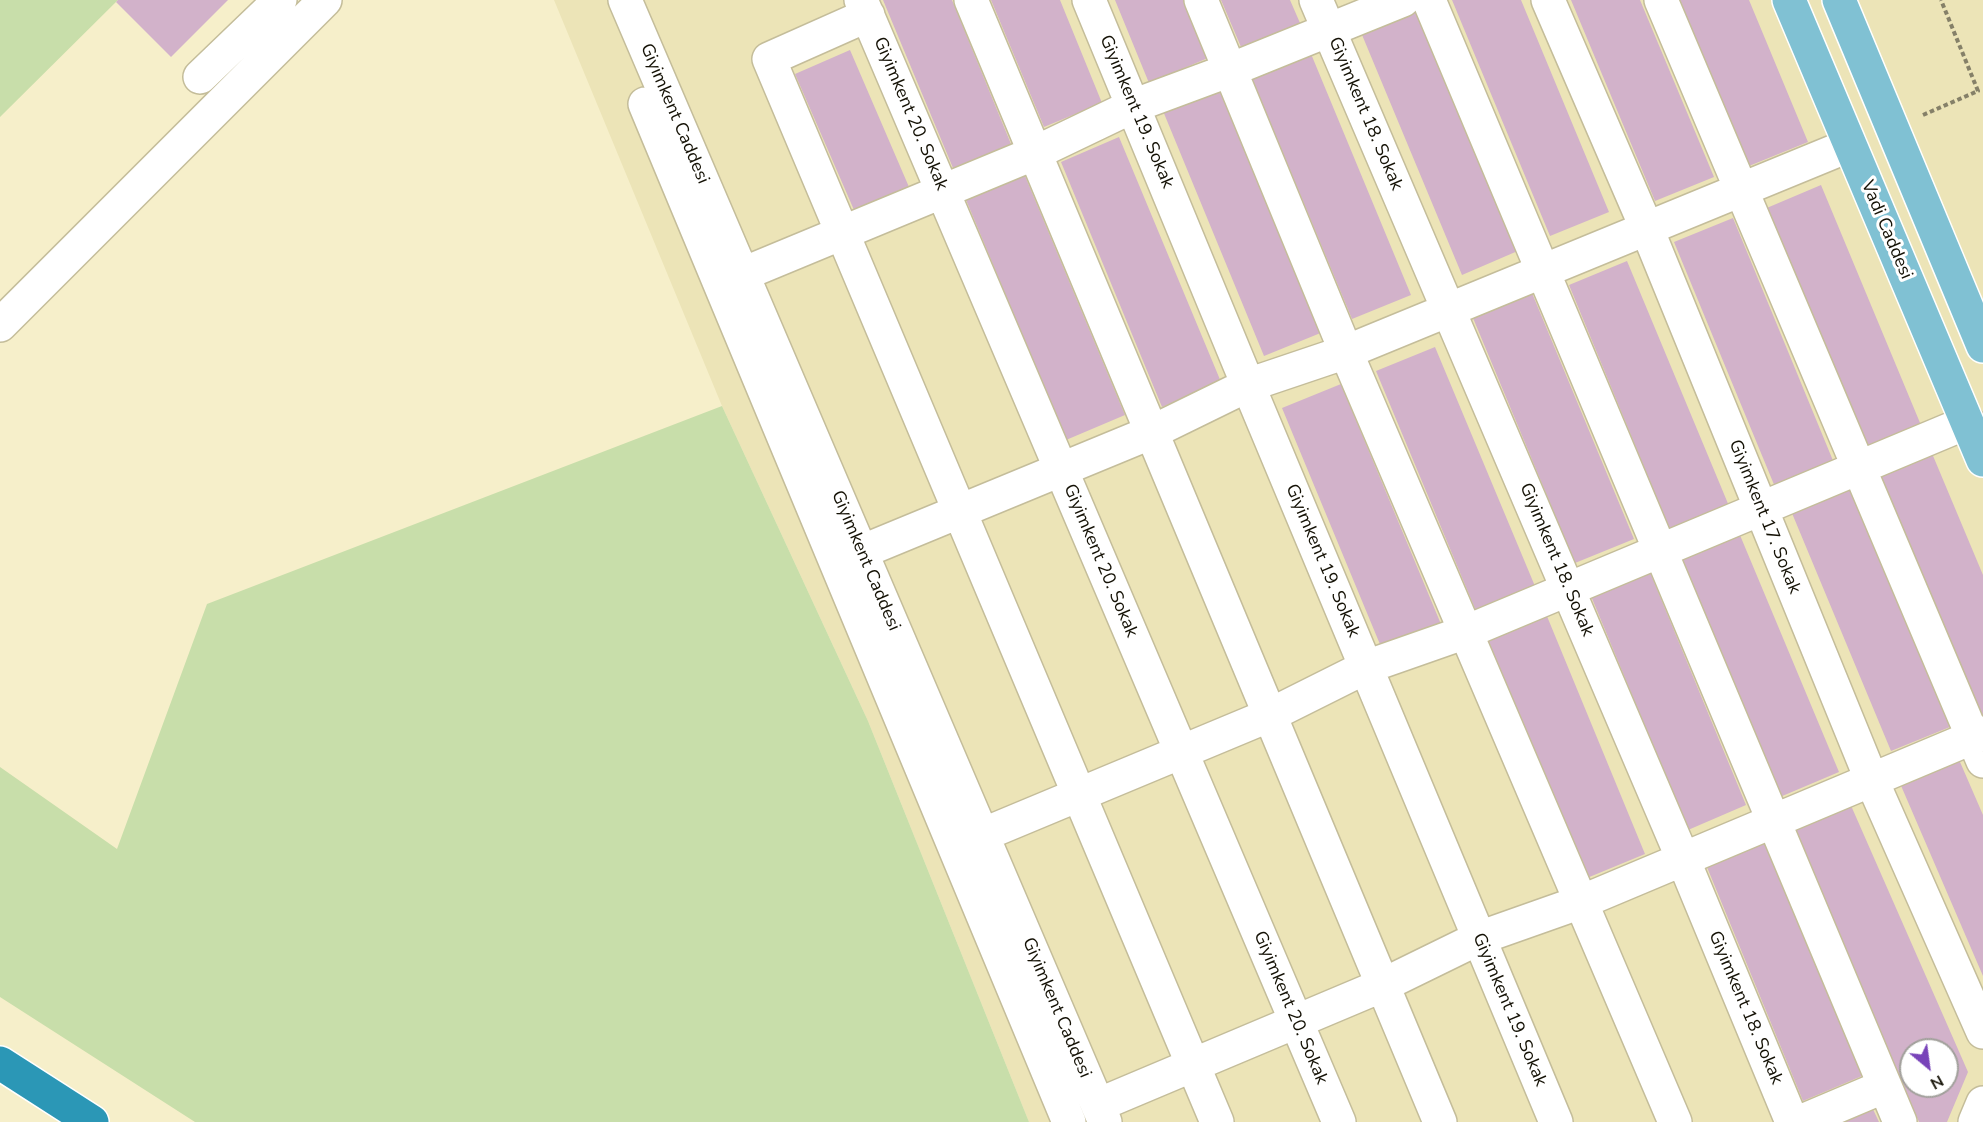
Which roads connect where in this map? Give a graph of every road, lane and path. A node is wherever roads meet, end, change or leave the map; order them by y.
1 (280, 0) edge
2 (325, 0) edge
3 (602, 0) edge
4 (625, 0) edge
5 (972, 0) edge
6 (1089, 0) edge
7 (1201, 0) edge
8 (1316, 0) edge
9 (1402, 0) edge
10 (1429, 0) edge
11 (1548, 0) edge
12 (1661, 0) edge
13 (1789, 0) edge
14 (1839, 0) edge
15 (1941, 0) edge
16 (864, 7) edge
17 (1329, 30) junction
18 (1230, 70) junction
19 (200, 77) dead end
20 (1133, 106) junction
21 (1893, 128) junction
22 (1850, 145) junction
23 (1035, 153) junction
24 (1741, 190) junction
25 (943, 191) junction
26 (1647, 229) junction
27 (842, 233) junction
28 (1542, 272) junction
29 (743, 274) junction
30 (1449, 310) junction
31 (0, 325) edge
32 (1983, 346) edge
33 (1346, 352) junction
34 (1248, 385) junction
35 (1968, 422) junction
36 (1152, 432) junction
37 (1983, 460) edge
38 (1859, 468) junction
39 (1061, 469) junction
40 (1761, 509) junction
41 (959, 511) junction
42 (1660, 551) junction
43 (861, 552) junction
44 (1568, 589) junction
45 (1466, 632) junction
46 (1366, 667) junction
47 (1270, 715) junction
48 (1980, 744) edge
49 (1181, 752) junction
50 (1872, 781) junction
51 (1078, 794) junction
52 (1774, 821) junction
53 (982, 835) junction
54 (1683, 860) junction
55 (1581, 902) junction
56 (1479, 938) junction
57 (1383, 985) junction
58 (1296, 1022) junction
59 (1983, 1032) edge
60 (0, 1062) edge
61 (1193, 1065) junction
62 (1885, 1086) junction
63 (1983, 1103) edge
64 (1101, 1114) edge
65 (92, 1122) edge
66 (1069, 1122) edge
67 (1216, 1122) edge
68 (1339, 1122) edge
69 (1440, 1122) edge
70 (1556, 1122) edge
71 (1675, 1122) edge
72 (1792, 1122) edge
73 (1800, 1122) edge
74 (1900, 1122) edge
75 (1975, 1122) edge

1 - 19 street
2 - 31 street
3 - 66 street, Giyimkent Caddesi
4 - 29 street, Giyimkent Caddesi
5 - 23 street
6 - 20 street, Giyimkent 19. Sokak
7 - 18 street
8 - 17 street, Giyimkent 18. Sokak
9 - 17 street
10 - 28 street
11 - 26 street, Giyimkent 17. Sokak
12 - 24 street
13 - 22 main road, Vadi Caddesi
14 - 21 main road
15 - 21 path
16 - 25 street, Giyimkent 20. Sokak
16 - 27 street
17 - 18 street
17 - 30 street, Giyimkent 18. Sokak
18 - 20 street
18 - 33 street
20 - 23 street
20 - 34 street, Giyimkent 19. Sokak
21 - 32 main road
22 - 24 street
22 - 35 main road, Vadi Caddesi
23 - 25 street
23 - 36 street
24 - 26 street
24 - 38 street
25 - 27 street
25 - 39 street, Giyimkent 20. Sokak
26 - 28 street
26 - 40 street, Giyimkent 17. Sokak
27 - 29 street
27 - 41 street
28 - 30 street
28 - 42 street
29 - 43 street, Giyimkent Caddesi
30 - 33 street
30 - 44 street, Giyimkent 18. Sokak
33 - 34 street
33 - 45 street
34 - 36 street
34 - 46 street, Giyimkent 19. Sokak
35 - 37 main road, Vadi Caddesi
35 - 38 street
36 - 39 street
36 - 47 street
38 - 40 street
38 - 48 street
39 - 41 street
39 - 49 street, Giyimkent 20. Sokak
40 - 42 street
40 - 50 street, Giyimkent 17. Sokak
41 - 43 street
41 - 51 street
42 - 44 street
42 - 52 street
43 - 53 street, Giyimkent Caddesi
44 - 45 street
44 - 54 street, Giyimkent 18. Sokak
45 - 46 street
45 - 55 street
46 - 47 street
46 - 56 street, Giyimkent 19. Sokak
47 - 49 street
47 - 57 street
48 - 50 street
49 - 51 street
49 - 58 street, Giyimkent 20. Sokak
50 - 52 street
50 - 59 street, Giyimkent 17. Sokak
51 - 53 street
51 - 61 street
52 - 54 street
52 - 62 street
53 - 64 street, Giyimkent Caddesi
54 - 55 street
54 - 72 street, Giyimkent 18. Sokak
55 - 56 street
55 - 71 street
56 - 57 street
56 - 70 street, Giyimkent 19. Sokak
57 - 58 street
57 - 69 street
58 - 61 street
58 - 68 street, Giyimkent 20. Sokak
60 - 65 highway
61 - 64 street
61 - 67 street
62 - 73 street
62 - 74 street
63 - 75 street

